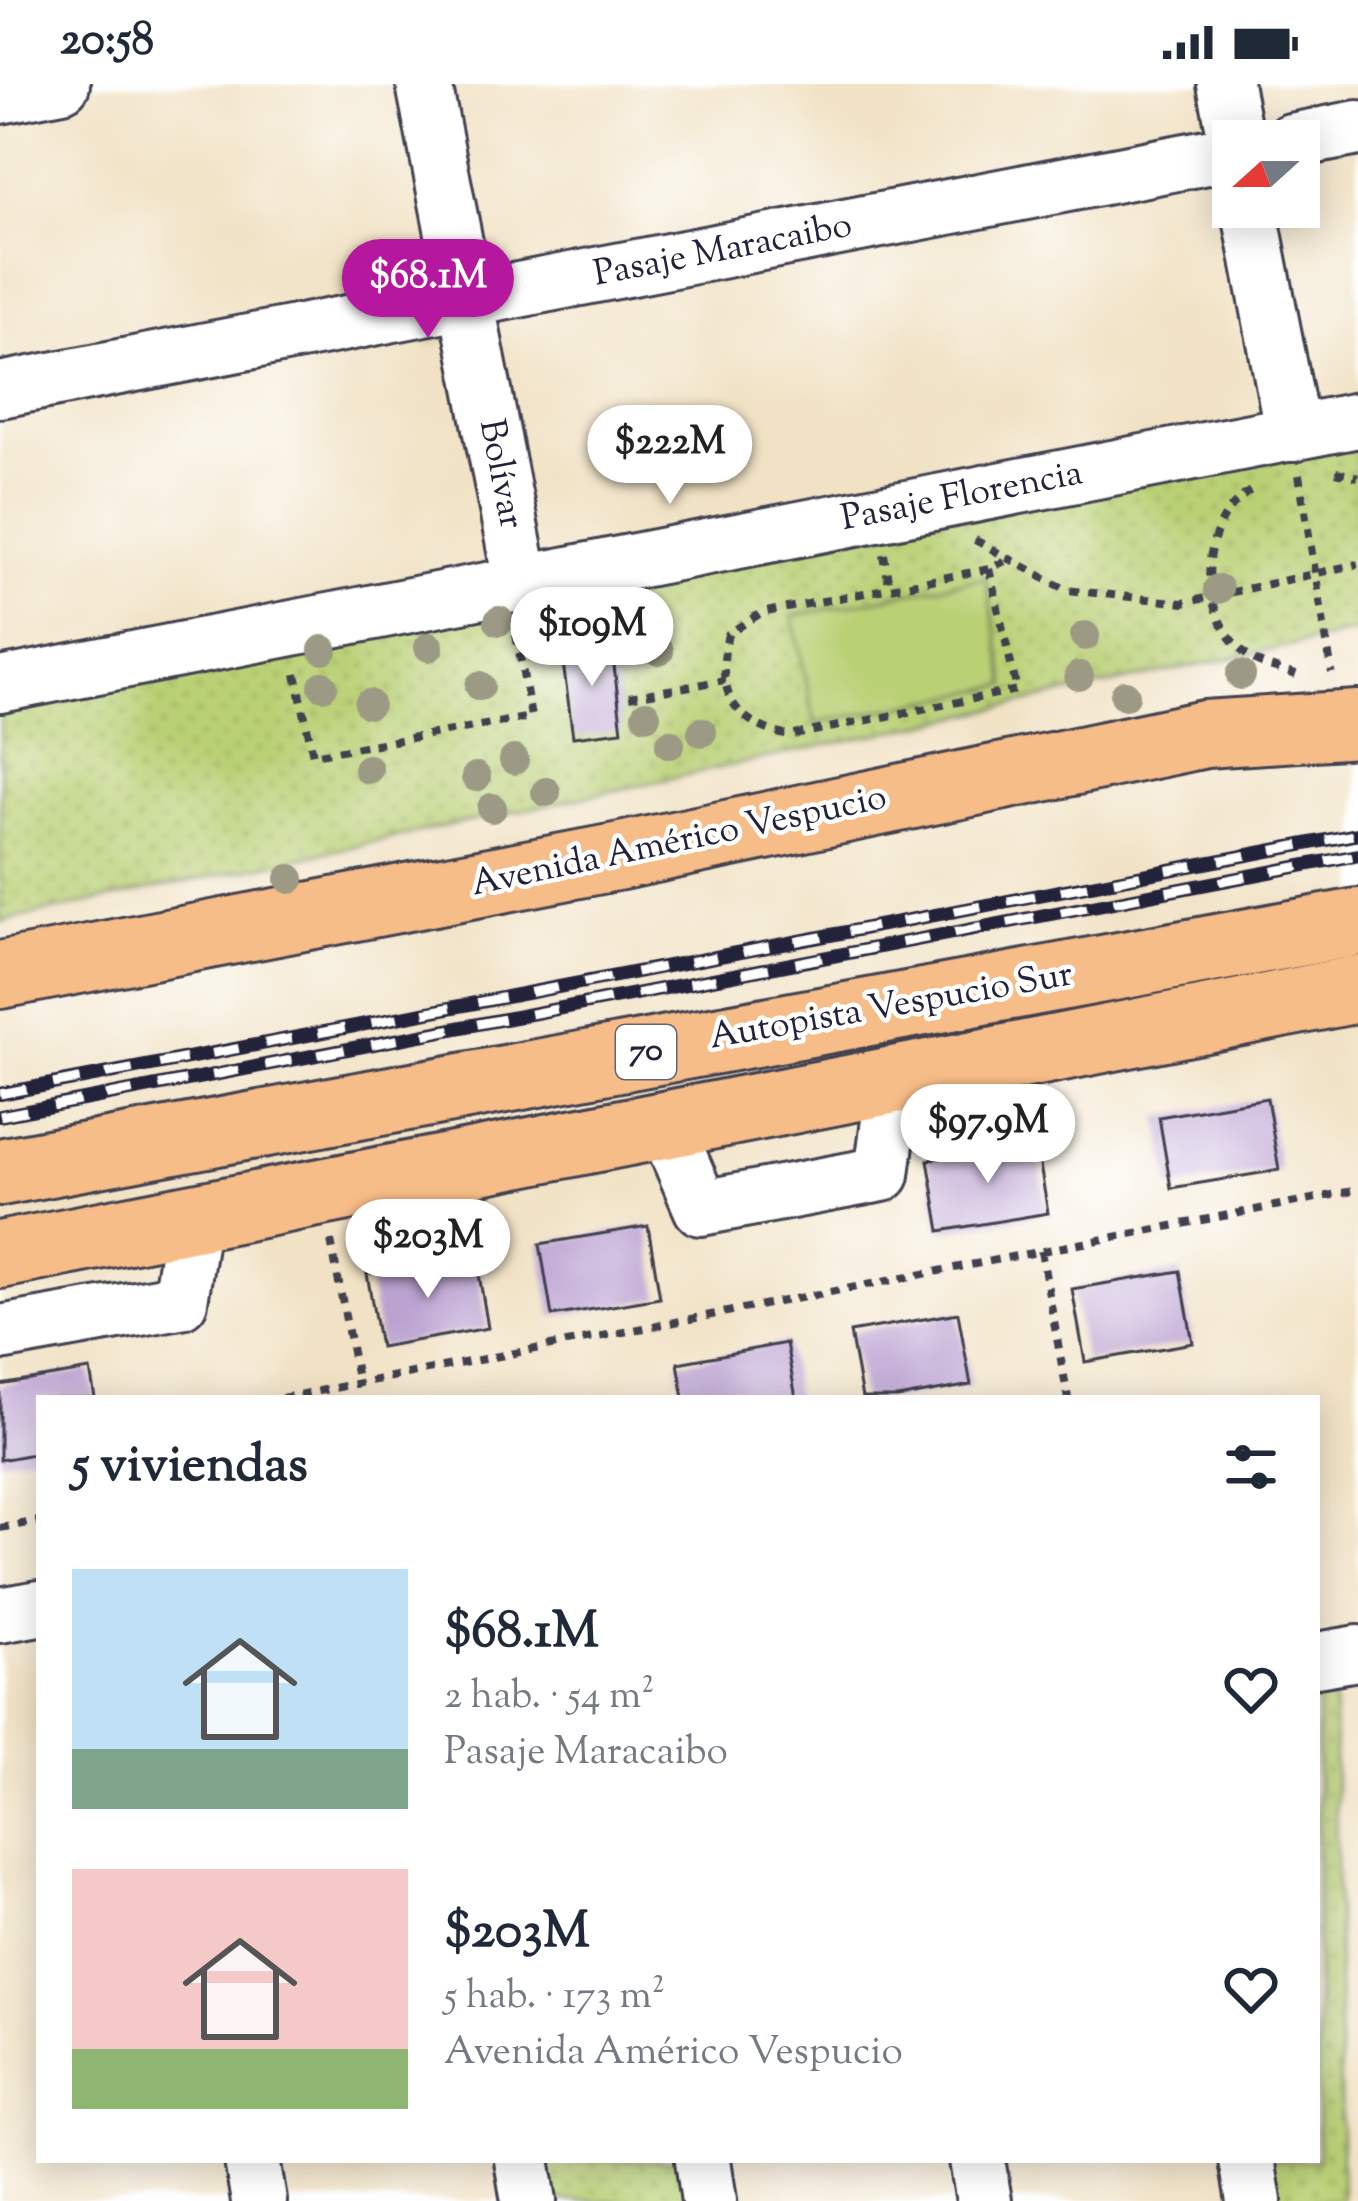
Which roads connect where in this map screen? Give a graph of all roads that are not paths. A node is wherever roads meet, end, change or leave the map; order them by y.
1 (62, 84) edge
2 (424, 84) edge
3 (1225, 84) edge
4 (0, 96) edge
5 (1232, 120) edge
6 (1358, 128) edge
7 (1320, 135) edge
8 (1212, 156) edge
9 (1252, 228) edge
10 (466, 300) junction
11 (0, 390) edge
12 (1358, 420) edge
13 (1290, 458) junction
14 (521, 581) junction
15 (0, 685) edge
16 (1337, 689) edge
17 (1358, 922) edge
18 (0, 975) edge
19 (1358, 989) edge
20 (894, 1082) junction
21 (666, 1126) junction
22 (147, 1142) junction
23 (0, 1172) edge
24 (0, 1194) edge
25 (193, 1218) junction
26 (0, 1255) edge
27 (0, 1333) edge
28 (36, 1609) edge
29 (0, 1615) edge
30 (1358, 1653) edge
31 (1320, 1659) edge
32 (253, 2163) edge
33 (523, 2163) edge
34 (704, 2163) edge
35 (978, 2163) edge
36 (1248, 2163) edge
37 (259, 2201) edge
38 (529, 2201) edge
39 (710, 2201) edge
40 (984, 2201) edge
41 (1254, 2201) edge

1 - 4 street
2 - 10 street, Bolívar
3 - 5 street
6 - 7 street
8 - 10 street, Pasaje Maracaibo
9 - 13 street
10 - 11 street, Pasaje Maracaibo
10 - 14 street, Bolívar
12 - 13 street, Pasaje Florencia
13 - 14 street, Pasaje Florencia
14 - 15 street, Pasaje Florencia
16 - 18 main road, Avenida Américo Vespucio
17 - 22 main road, Autopista Vespucio Sur / 70
19 - 20 main road
20 - 21 main road
20 - 21 street
21 - 25 main road
22 - 23 main road, Autopista Vespucio Sur / 70
22 - 24 main road
25 - 26 main road
25 - 27 street
28 - 29 street
30 - 31 street
32 - 37 street
33 - 38 street
34 - 39 street
35 - 40 street
36 - 41 street

